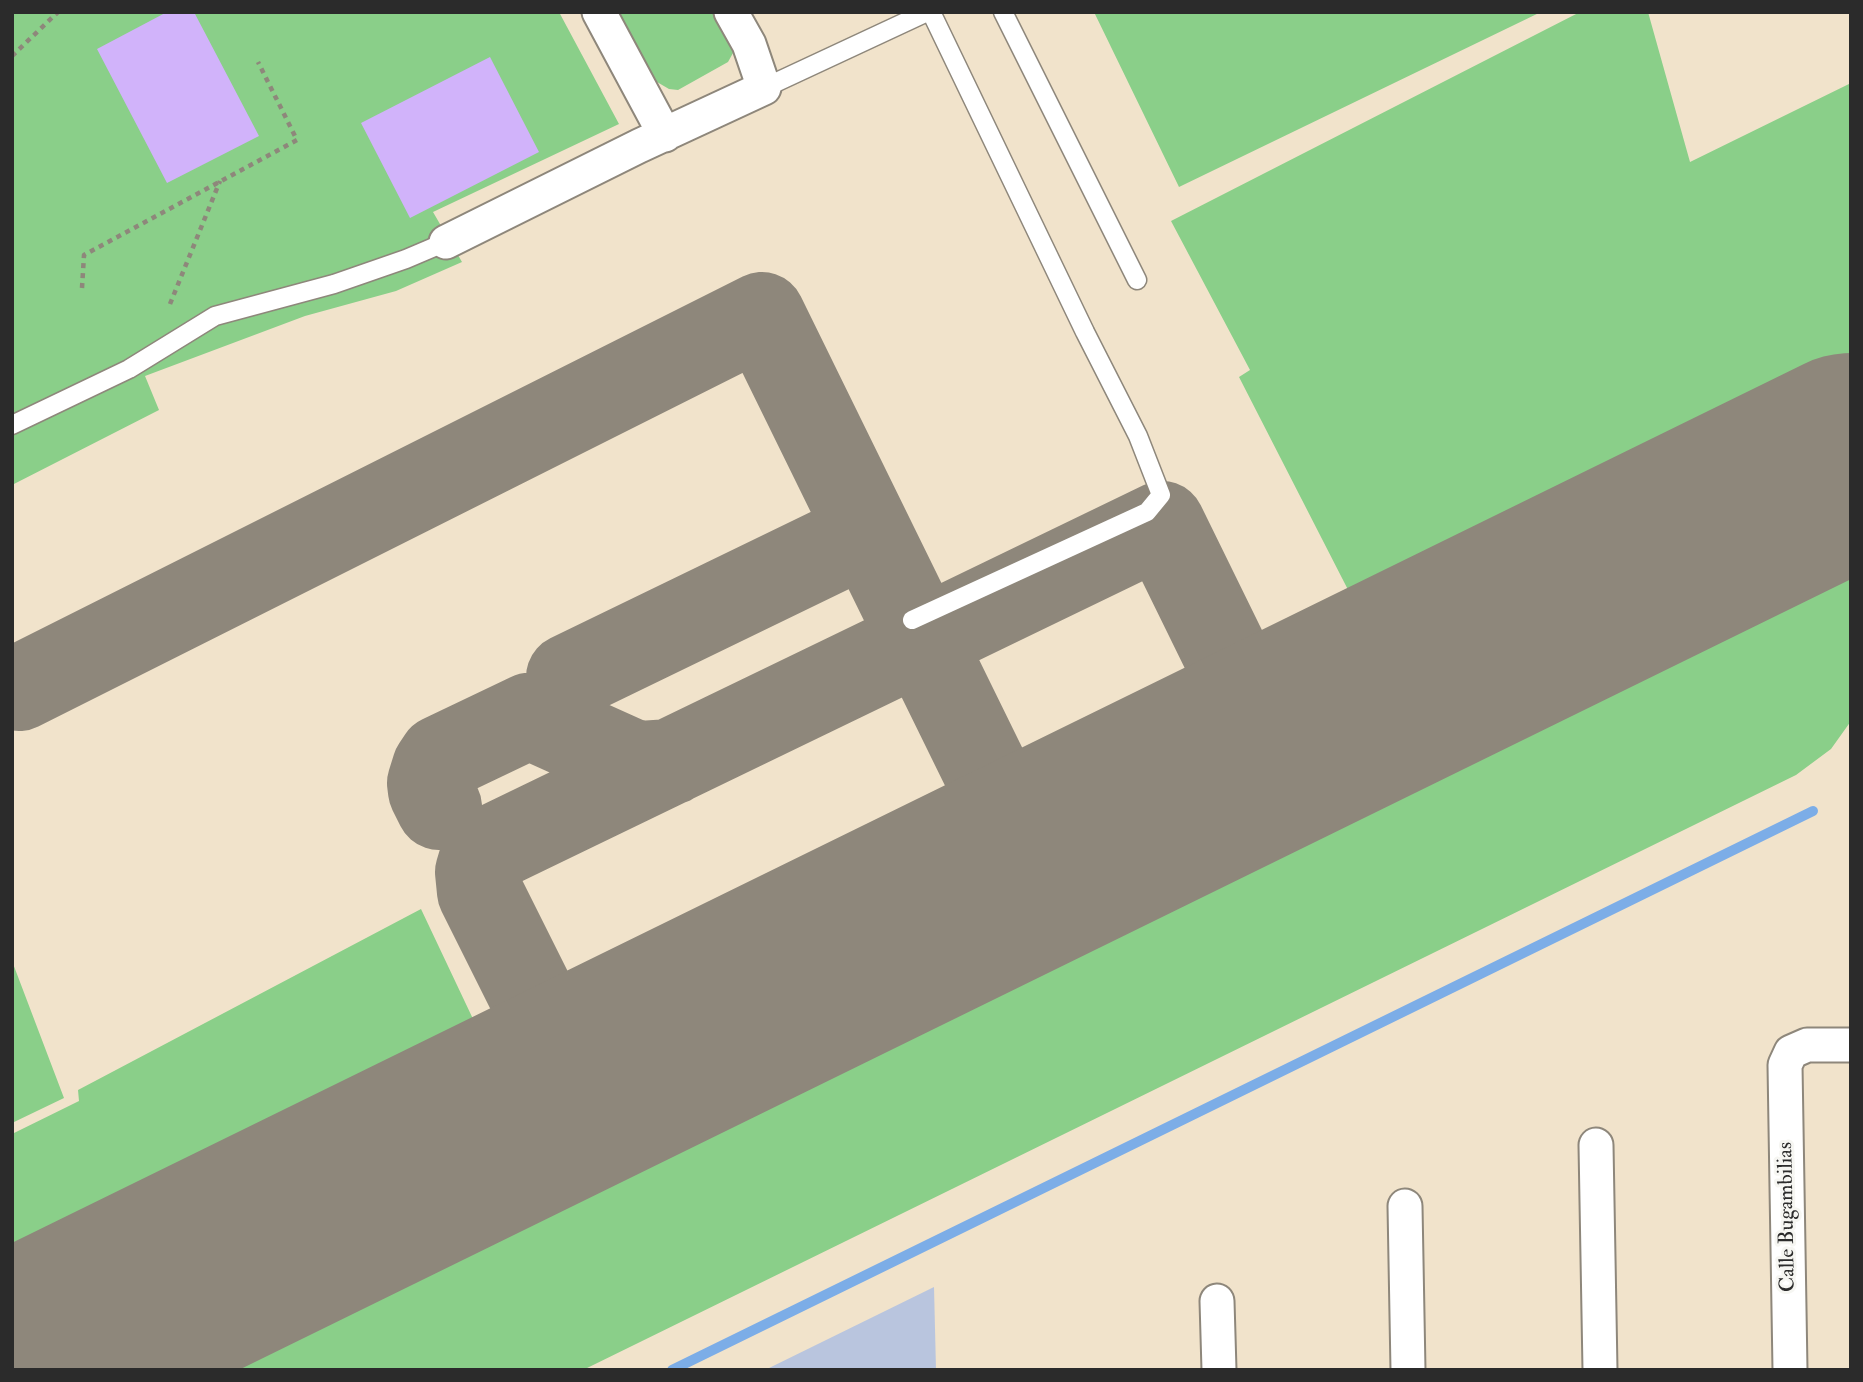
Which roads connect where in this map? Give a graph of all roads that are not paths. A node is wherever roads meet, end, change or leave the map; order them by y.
1 (599, 12) edge
2 (731, 12) edge
3 (929, 12) edge
4 (1003, 12) edge
5 (764, 88) junction
6 (665, 135) junction
7 (446, 242) joint
8 (1137, 280) dead end
9 (12, 425) edge
10 (912, 620) dead end
11 (1851, 1045) edge
12 (1596, 1145) dead end
13 (1405, 1206) dead end
14 (1217, 1301) dead end
15 (1219, 1370) edge
16 (1408, 1370) edge
17 (1600, 1370) edge
18 (1790, 1370) edge

1 - 6 street
2 - 5 street
3 - 5 lane
3 - 10 lane
4 - 8 lane
5 - 6 street
6 - 7 street
7 - 9 lane
11 - 18 street, Calle Bugambilias
12 - 17 street
13 - 16 street
14 - 15 street

